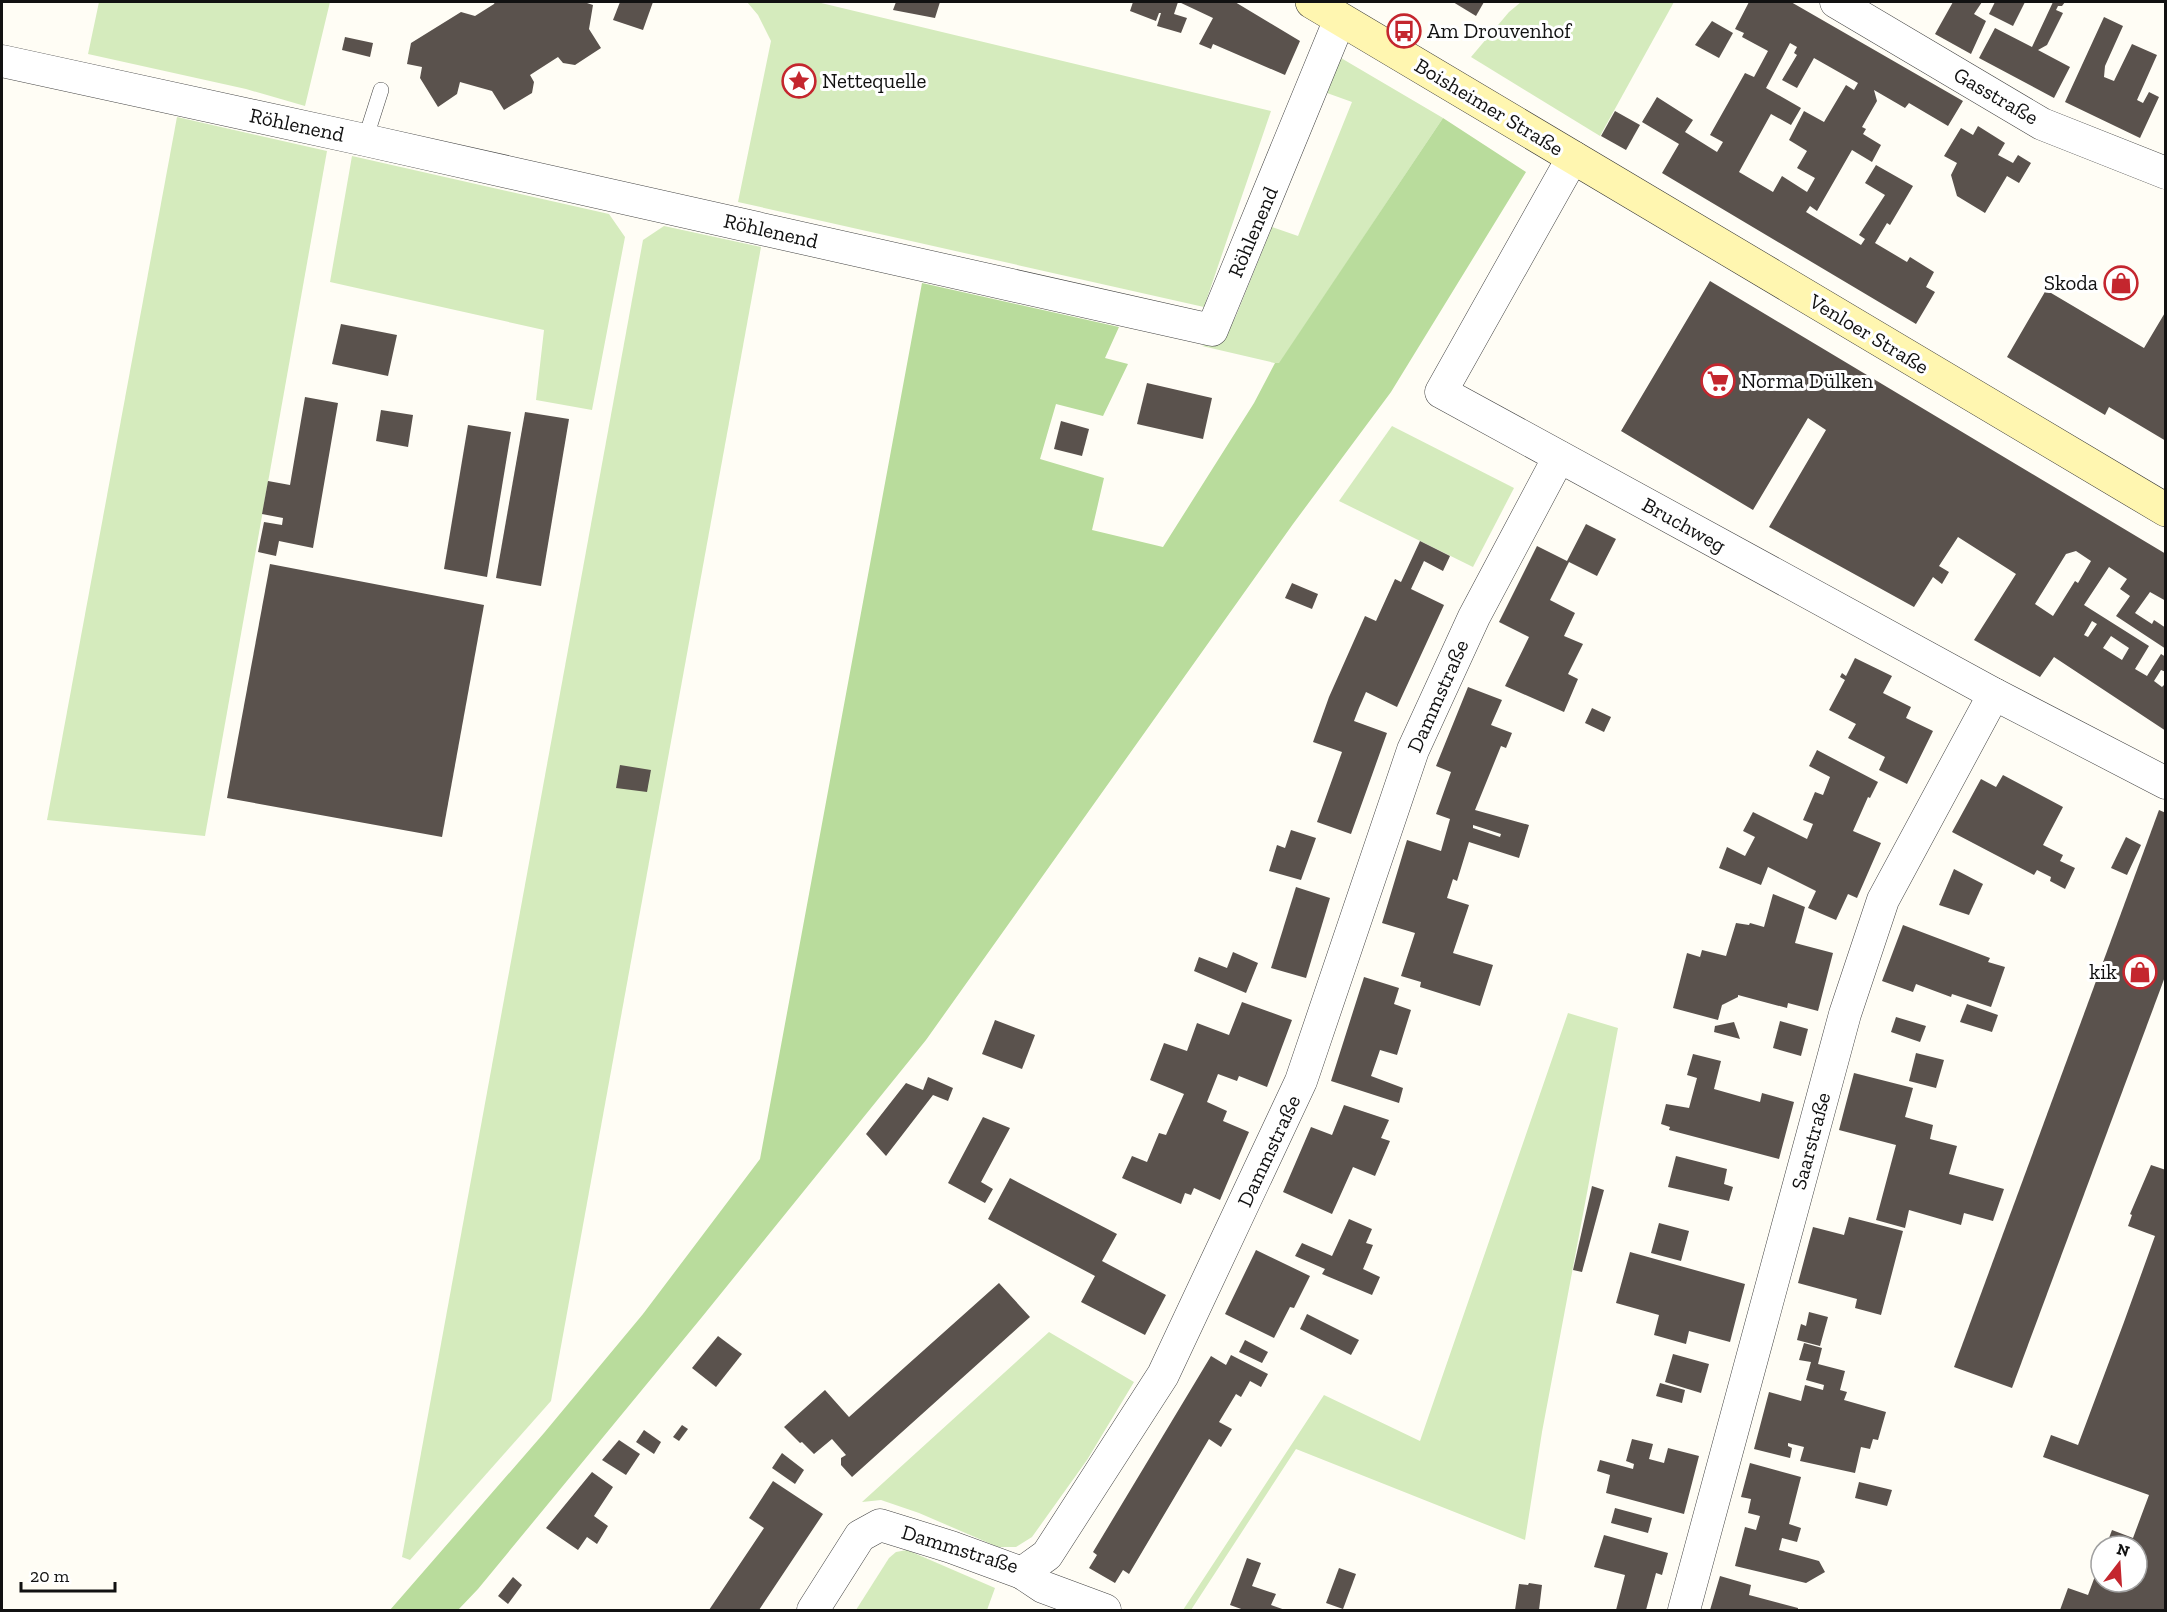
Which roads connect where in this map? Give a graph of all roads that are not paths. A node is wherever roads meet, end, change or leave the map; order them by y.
1 (1312, 2) edge
2 (1836, 2) edge
3 (1340, 19) junction
4 (2, 61) edge
5 (381, 90) dead end
6 (365, 140) junction
7 (1573, 157) junction
8 (2166, 173) edge
9 (1559, 457) junction
10 (2166, 510) edge
11 (1994, 694) junction
12 (2166, 783) edge
13 (1022, 1573) junction
14 (813, 1611) edge
15 (1105, 1611) edge
16 (1684, 1611) edge

1 - 3 main road, Boisheimer Straße
2 - 8 street, Gasstraße
3 - 6 street, Röhlenend
3 - 7 main road, Boisheimer Straße
4 - 6 street, Röhlenend
5 - 6 lane
7 - 9 street, Bruchweg
7 - 10 main road, Venloer Straße
9 - 11 street, Bruchweg
9 - 13 street, Dammstraße
11 - 12 street, Bruchweg
11 - 16 street, Saarstraße
13 - 14 street, Dammstraße
13 - 15 street

